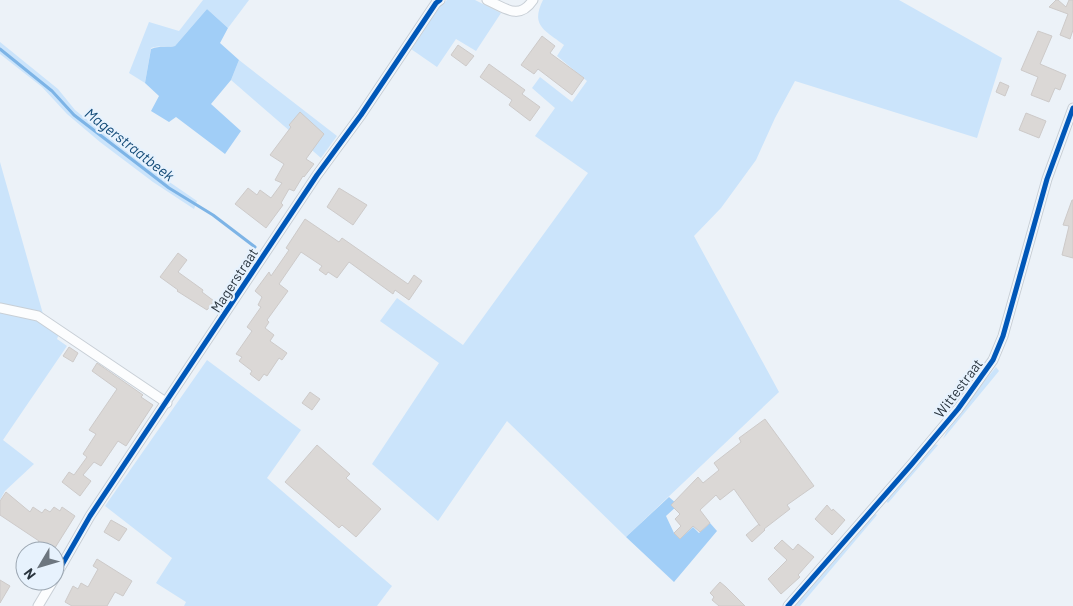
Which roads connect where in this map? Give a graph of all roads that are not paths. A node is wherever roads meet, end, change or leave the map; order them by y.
1 (440, 0) edge
2 (487, 0) edge
3 (533, 0) edge
4 (1073, 108) edge
5 (0, 308) edge
6 (167, 403) junction
7 (65, 560) edge
8 (47, 591) edge
9 (38, 606) edge
10 (788, 606) edge

1 - 6 street, Magerstraat
2 - 3 street
4 - 10 street, Wittestraat
5 - 6 street
6 - 7 street, Magerstraat
8 - 9 street

